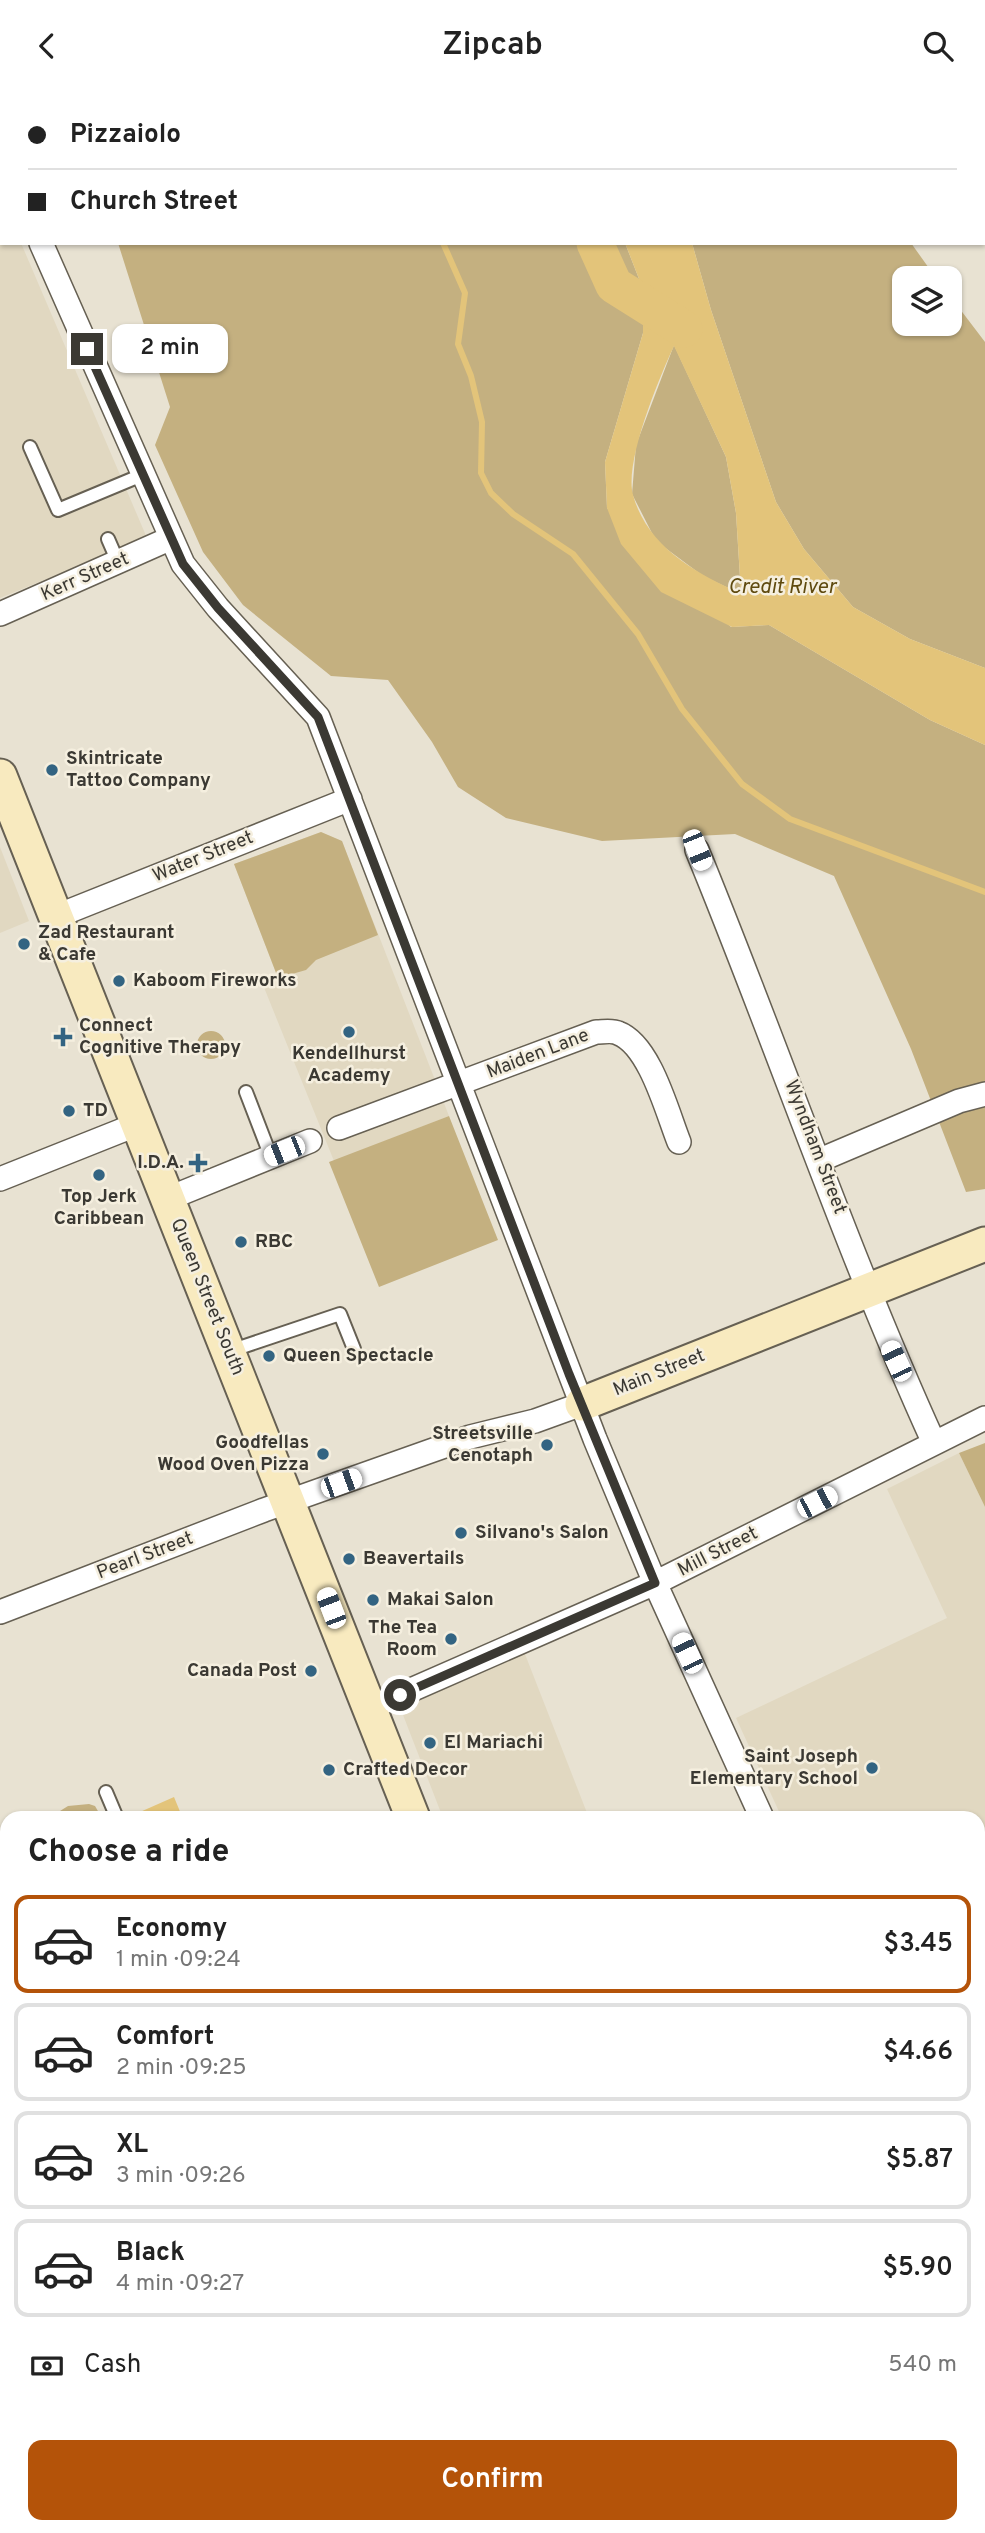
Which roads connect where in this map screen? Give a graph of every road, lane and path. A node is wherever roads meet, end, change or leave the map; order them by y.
1 (42, 245) edge
2 (30, 447) dead end
3 (142, 475) junction
4 (108, 539) dead end
5 (169, 539) junction
6 (118, 562) junction
7 (0, 614) edge
8 (0, 776) edge
9 (350, 799) junction
10 (697, 850) dead end
11 (57, 916) junction
12 (460, 1084) junction
13 (246, 1092) dead end
14 (985, 1094) edge
15 (138, 1124) junction
16 (339, 1128) dead end
17 (310, 1141) dead end
18 (679, 1142) dead end
19 (271, 1157) junction
20 (820, 1160) junction
21 (0, 1179) edge
22 (167, 1199) junction
23 (985, 1244) edge
24 (869, 1289) junction
25 (354, 1349) dead end
26 (229, 1351) junction
27 (582, 1404) junction
28 (985, 1418) edge
29 (934, 1443) junction
30 (289, 1501) junction
31 (655, 1583) junction
32 (0, 1612) edge
33 (370, 1708) junction
34 (106, 1792) dead end
35 (114, 1811) edge
36 (410, 1811) edge
37 (759, 1811) edge

1 - 3 street
2 - 3 lane
3 - 5 street
4 - 6 lane
5 - 6 street, Kerr Street
5 - 9 street
6 - 7 street, Kerr Street
8 - 11 main road, Queen Street South
9 - 11 street, Water Street
9 - 12 street
10 - 20 street, Wyndham Street
11 - 15 main road, Queen Street South
12 - 16 street, Maiden Lane
12 - 18 street, Maiden Lane
12 - 27 street
13 - 19 lane
14 - 20 street
15 - 21 street
15 - 22 main road, Queen Street South
17 - 19 street
19 - 22 street
20 - 24 street, Wyndham Street
22 - 26 main road, Queen Street South
23 - 24 main road, Main Street
24 - 27 main road, Main Street
24 - 29 street, Wyndham Street
25 - 26 lane
26 - 30 main road, Queen Street South
27 - 30 street, Main Street
27 - 31 street
28 - 29 street, Mill Street
29 - 31 street, Mill Street
30 - 32 street, Pearl Street
30 - 33 main road, Queen Street South
31 - 33 street, Mill Street
31 - 37 street
33 - 36 main road, Queen Street South
34 - 35 lane

